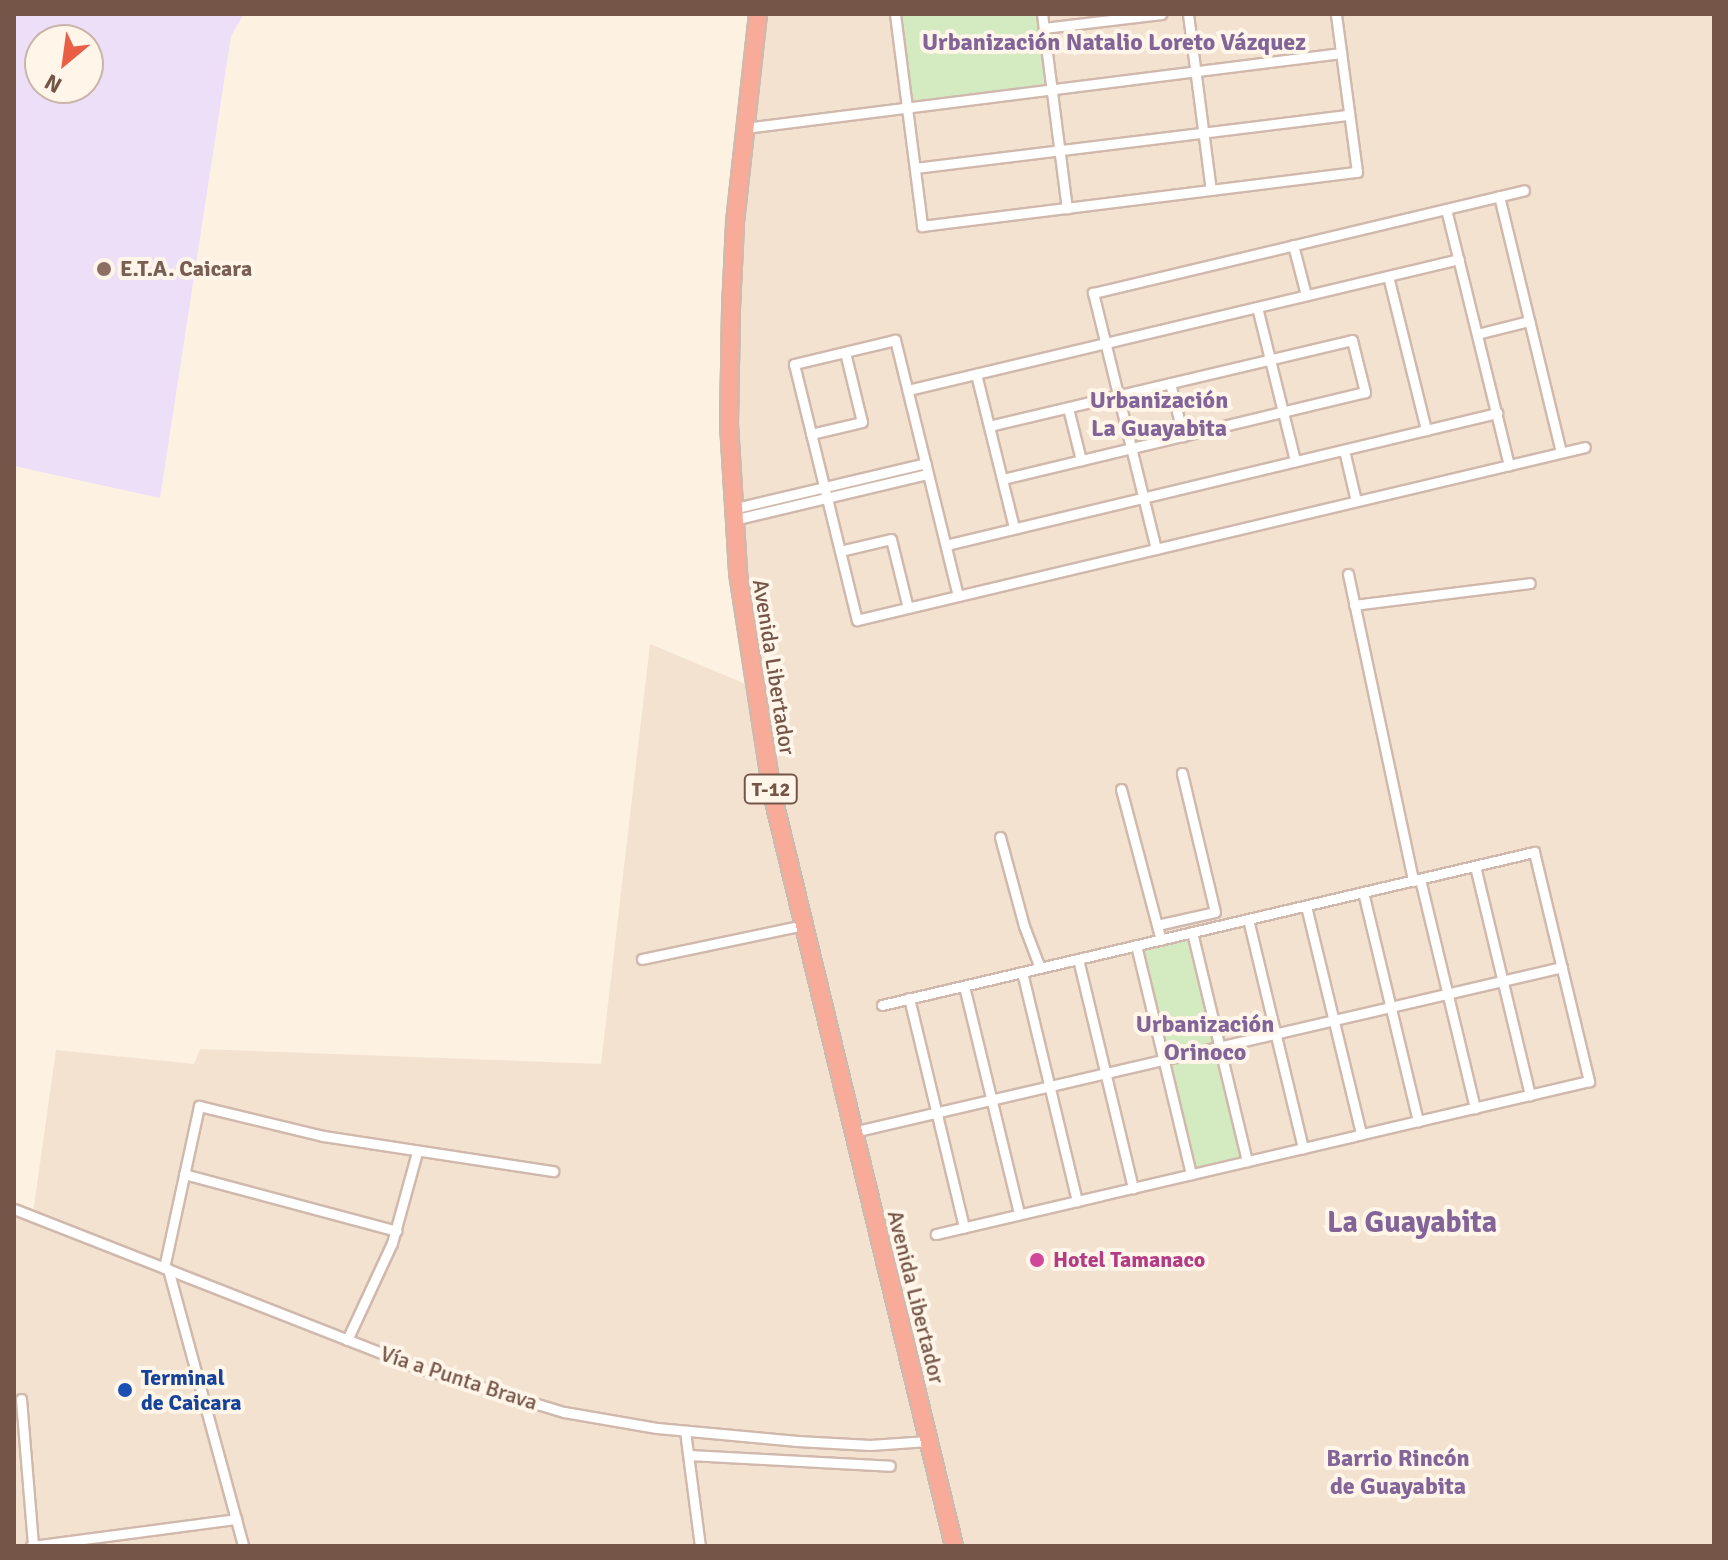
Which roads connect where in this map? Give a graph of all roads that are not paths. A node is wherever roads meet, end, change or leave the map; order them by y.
1 (758, 14) edge
2 (895, 14) edge
3 (1042, 14) edge
4 (1161, 14) edge
5 (1188, 14) edge
6 (1336, 14) edge
7 (1044, 28) junction
8 (1341, 53) junction
9 (1195, 71) junction
10 (1052, 89) junction
11 (907, 107) junction
12 (1349, 115) junction
13 (745, 128) junction
14 (1204, 133) junction
15 (1060, 151) junction
16 (915, 168) junction
17 (1211, 190) junction
18 (1524, 190) dead end
19 (1499, 196) junction
20 (1067, 208) junction
21 (1446, 209) junction
22 (1293, 245) junction
23 (1459, 259) junction
24 (1388, 276) junction
25 (1306, 295) junction
26 (1257, 307) junction
27 (1529, 321) junction
28 (1477, 334) junction
29 (1105, 343) junction
30 (845, 352) junction
31 (1270, 359) junction
32 (976, 374) junction
33 (1170, 383) junction
34 (908, 390) junction
35 (1118, 396) junction
36 (1068, 408) junction
37 (1283, 412) junction
38 (1497, 413) junction
39 (989, 426) junction
40 (1426, 430) junction
41 (811, 434) junction
42 (1183, 436) junction
43 (1585, 447) dead end
44 (1131, 448) junction
45 (1344, 450) junction
46 (1561, 452) junction
47 (1081, 460) junction
48 (1295, 461) junction
49 (926, 463) junction
50 (1509, 465) junction
51 (928, 474) junction
52 (1002, 479) junction
53 (824, 487) junction
54 (827, 498) junction
55 (1143, 498) junction
56 (1356, 501) junction
57 (732, 515) junction
58 (1014, 528) junction
59 (946, 545) junction
60 (1156, 549) junction
61 (840, 551) junction
62 (1348, 574) dead end
63 (1530, 583) dead end
64 (958, 596) junction
65 (1354, 605) junction
66 (908, 608) junction
67 (1182, 773) dead end
68 (1121, 789) dead end
69 (1000, 837) dead end
70 (1475, 866) junction
71 (1416, 880) junction
72 (1363, 892) junction
73 (1306, 906) junction
74 (1248, 919) junction
75 (803, 925) junction
76 (1157, 925) junction
77 (1192, 932) junction
78 (1161, 940) junction
79 (1136, 945) junction
80 (642, 959) dead end
81 (1078, 959) junction
82 (1562, 967) junction
83 (1040, 968) junction
84 (1022, 972) junction
85 (1503, 981) junction
86 (964, 986) junction
87 (1447, 994) junction
88 (909, 998) junction
89 (882, 1005) dead end
90 (1391, 1007) junction
91 (1333, 1020) junction
92 (1276, 1034) junction
93 (1220, 1047) junction
94 (1163, 1060) junction
95 (1105, 1073) junction
96 (1049, 1087) junction
97 (1530, 1095) junction
98 (992, 1100) junction
99 (1475, 1108) junction
100 (937, 1113) junction
101 (1418, 1121) junction
102 (853, 1132) junction
103 (1361, 1134) junction
104 (1303, 1148) junction
105 (417, 1152) junction
106 (1247, 1161) junction
107 (553, 1171) dead end
108 (184, 1174) junction
109 (1191, 1174) junction
110 (1133, 1188) junction
111 (1077, 1201) junction
112 (14, 1209) edge
113 (1019, 1214) junction
114 (964, 1227) junction
115 (396, 1231) junction
116 (936, 1234) dead end
117 (166, 1268) junction
118 (347, 1340) junction
119 (21, 1399) dead end
120 (685, 1431) junction
121 (928, 1441) junction
122 (689, 1455) junction
123 (890, 1466) dead end
124 (236, 1519) junction
125 (32, 1546) edge
126 (243, 1546) edge
127 (700, 1546) edge
128 (954, 1546) edge

1 - 13 highway, Avenida Libertador / T-12
2 - 11 street
3 - 7 street
4 - 7 street
5 - 9 street
6 - 8 street
7 - 10 street
8 - 9 street
8 - 12 street
9 - 10 street
9 - 14 street
10 - 11 street
10 - 15 street
11 - 13 street
11 - 16 street
12 - 14 street
12 - 17 street
13 - 57 highway, Avenida Libertador / T-12
14 - 15 street
14 - 17 street
15 - 16 street
15 - 20 street
16 - 20 street
17 - 20 street
18 - 19 street
19 - 21 street
19 - 27 street
21 - 22 street
21 - 23 street
22 - 25 street
22 - 29 street
23 - 24 street
23 - 28 street
24 - 25 street
24 - 40 street
25 - 26 street
26 - 29 street
26 - 31 street
27 - 28 street
27 - 46 street
28 - 38 street
29 - 32 street
29 - 35 street
30 - 34 street
30 - 41 street
30 - 41 street
31 - 33 street
31 - 37 street
31 - 37 street
32 - 34 street
32 - 39 street
33 - 35 street
33 - 42 street
34 - 49 street
35 - 36 street
35 - 44 street
36 - 39 street
36 - 47 street
37 - 42 street
37 - 48 street
38 - 40 street
38 - 50 street
39 - 52 street
40 - 45 street
41 - 53 street
42 - 44 street
43 - 46 street
44 - 47 street
44 - 55 street
45 - 48 street
45 - 56 street
46 - 50 street
47 - 52 street
48 - 55 street
49 - 51 street
49 - 53 street
50 - 56 street
51 - 54 street
51 - 59 street
52 - 58 street
53 - 54 street
53 - 57 street
54 - 57 street
54 - 61 street
55 - 58 street
55 - 60 street
56 - 60 street
57 - 75 highway, Avenida Libertador / T-12
58 - 59 street
59 - 64 street
60 - 64 street
61 - 66 street
61 - 66 street
62 - 65 street
63 - 65 street
64 - 66 street
65 - 71 street
67 - 76 street
68 - 76 street
69 - 83 street
70 - 71 street
70 - 82 street
70 - 85 street
71 - 72 street
71 - 87 street
72 - 73 street
72 - 90 street
73 - 74 street
73 - 91 street
74 - 77 street
74 - 92 street
75 - 80 street
75 - 102 highway, Avenida Libertador / T-12
76 - 78 street
77 - 78 street
77 - 93 street
78 - 79 street
79 - 81 street
79 - 94 street
81 - 83 street
81 - 95 street
82 - 85 street
82 - 97 street
83 - 84 street
84 - 86 street
84 - 96 street
85 - 87 street
85 - 97 street
86 - 88 street
86 - 98 street
87 - 90 street
87 - 99 street
88 - 89 street
88 - 100 street
90 - 91 street
90 - 101 street
91 - 92 street
91 - 103 street
92 - 93 street
92 - 104 street
93 - 94 street
93 - 106 street
94 - 95 street
94 - 109 street
95 - 96 street
95 - 110 street
96 - 98 street
96 - 111 street
97 - 99 street
98 - 100 street
98 - 113 street
99 - 101 street
100 - 102 street
100 - 114 street
101 - 103 street
102 - 121 highway, Avenida Libertador / T-12
103 - 104 street
104 - 106 street
105 - 107 street
105 - 108 street
105 - 115 street
106 - 109 street
108 - 115 street
108 - 117 street
109 - 110 street
110 - 111 street
111 - 113 street
112 - 117 street, Vía a Punta Brava
113 - 114 street
114 - 116 street
115 - 118 street
117 - 118 street, Vía a Punta Brava
117 - 124 street
118 - 120 street, Vía a Punta Brava
119 - 125 street
120 - 121 street, Vía a Punta Brava
120 - 122 street
121 - 128 highway, Avenida Libertador / T-12
122 - 123 street
122 - 127 street
124 - 125 street
124 - 126 street

